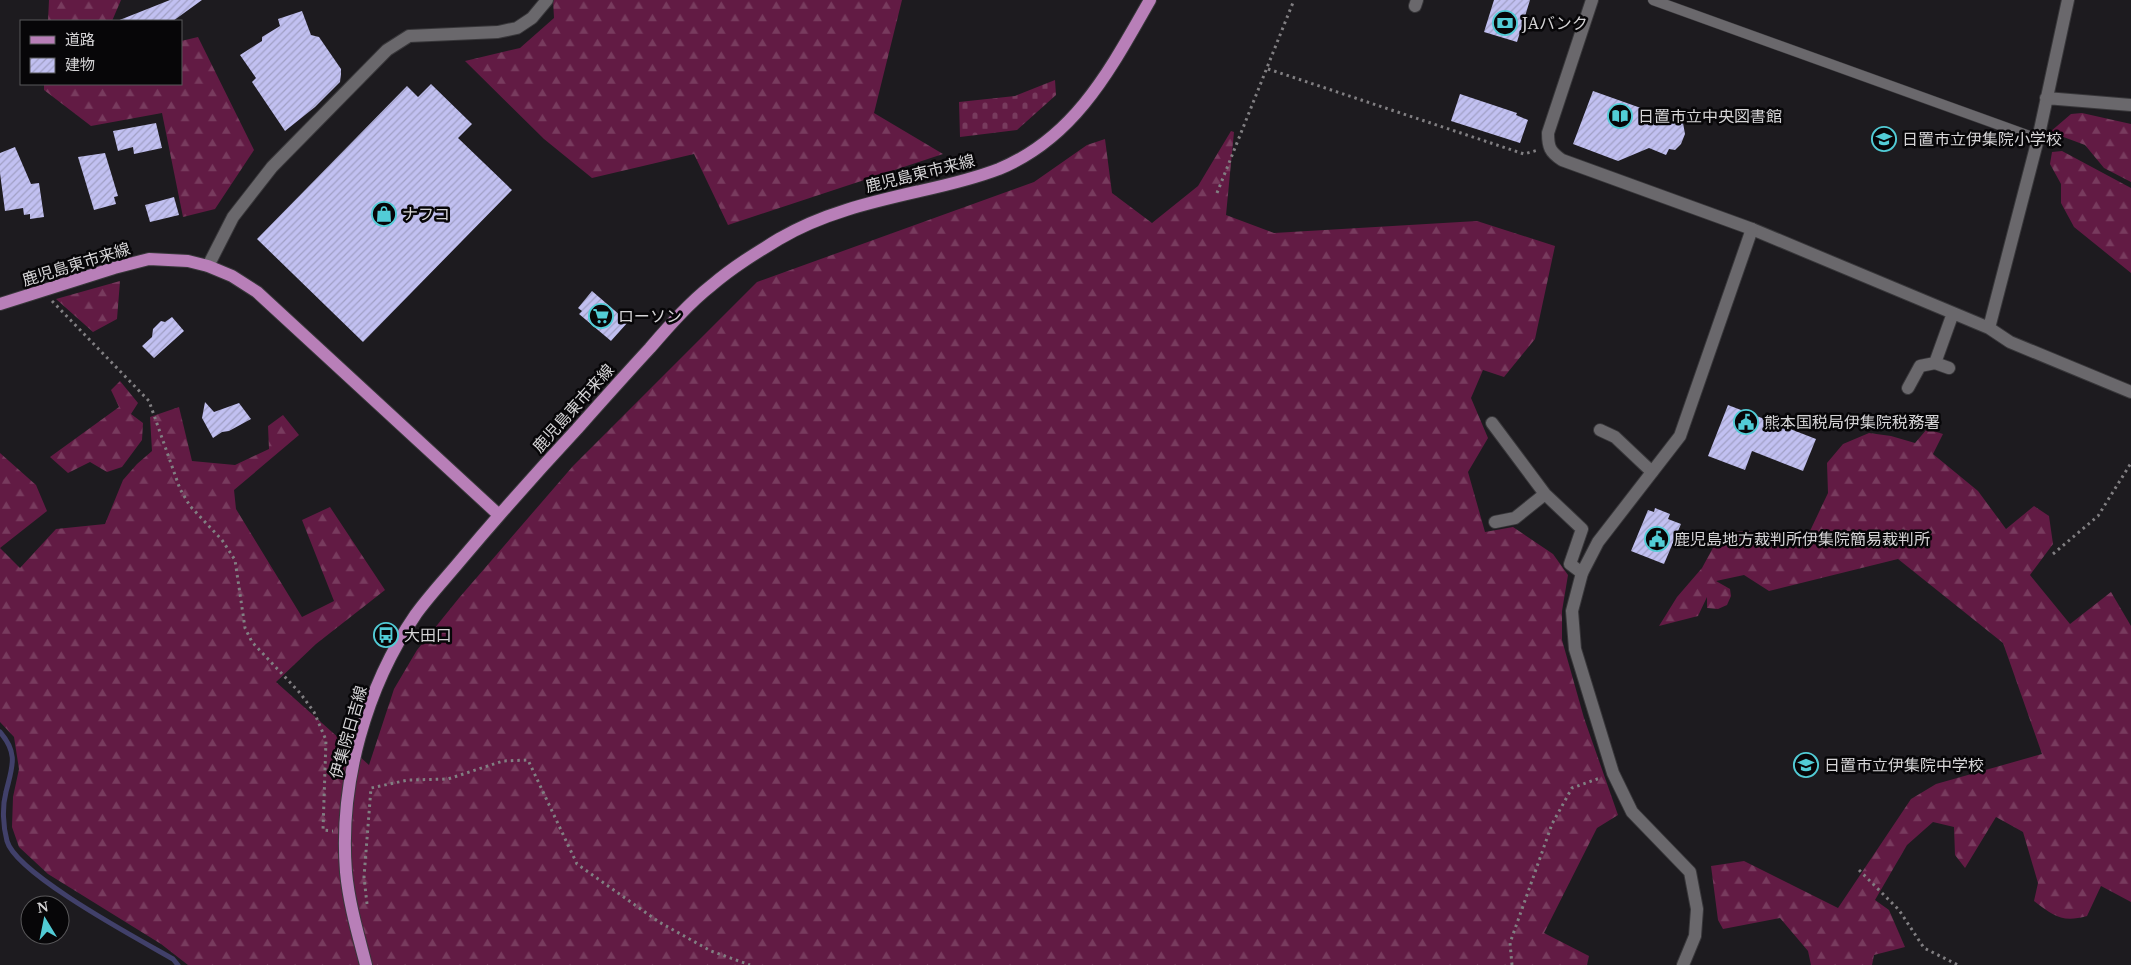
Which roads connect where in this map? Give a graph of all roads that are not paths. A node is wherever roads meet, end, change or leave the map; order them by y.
1 (547, 0) edge
2 (1150, 0) edge
3 (1592, 0) edge
4 (1654, 0) edge
5 (2068, 0) edge
6 (2046, 98) junction
7 (2131, 105) edge
8 (2038, 138) junction
9 (1752, 229) junction
10 (208, 266) junction
11 (0, 304) edge
12 (1953, 313) junction
13 (1989, 328) junction
14 (1935, 363) junction
15 (1949, 368) dead end
16 (1908, 388) dead end
17 (2131, 392) edge
18 (1492, 423) dead end
19 (1600, 430) dead end
20 (1652, 472) junction
21 (1545, 494) junction
22 (499, 515) junction
23 (1495, 522) dead end
24 (1582, 573) junction
25 (366, 965) edge
26 (1683, 965) edge

1 - 10 street
2 - 22 main road, 鹿児島東市来線
3 - 9 street
4 - 8 lane
5 - 6 street
6 - 7 street
6 - 8 street
8 - 13 street
9 - 12 street
9 - 20 street
10 - 11 main road, 鹿児島東市来線
10 - 22 main road, 鹿児島東市来線
12 - 13 street
12 - 14 street
13 - 17 street
14 - 15 street
14 - 16 street
18 - 21 street
19 - 20 street
20 - 24 street
21 - 23 street
21 - 24 street
22 - 25 main road, 伊集院日吉線
24 - 26 street

